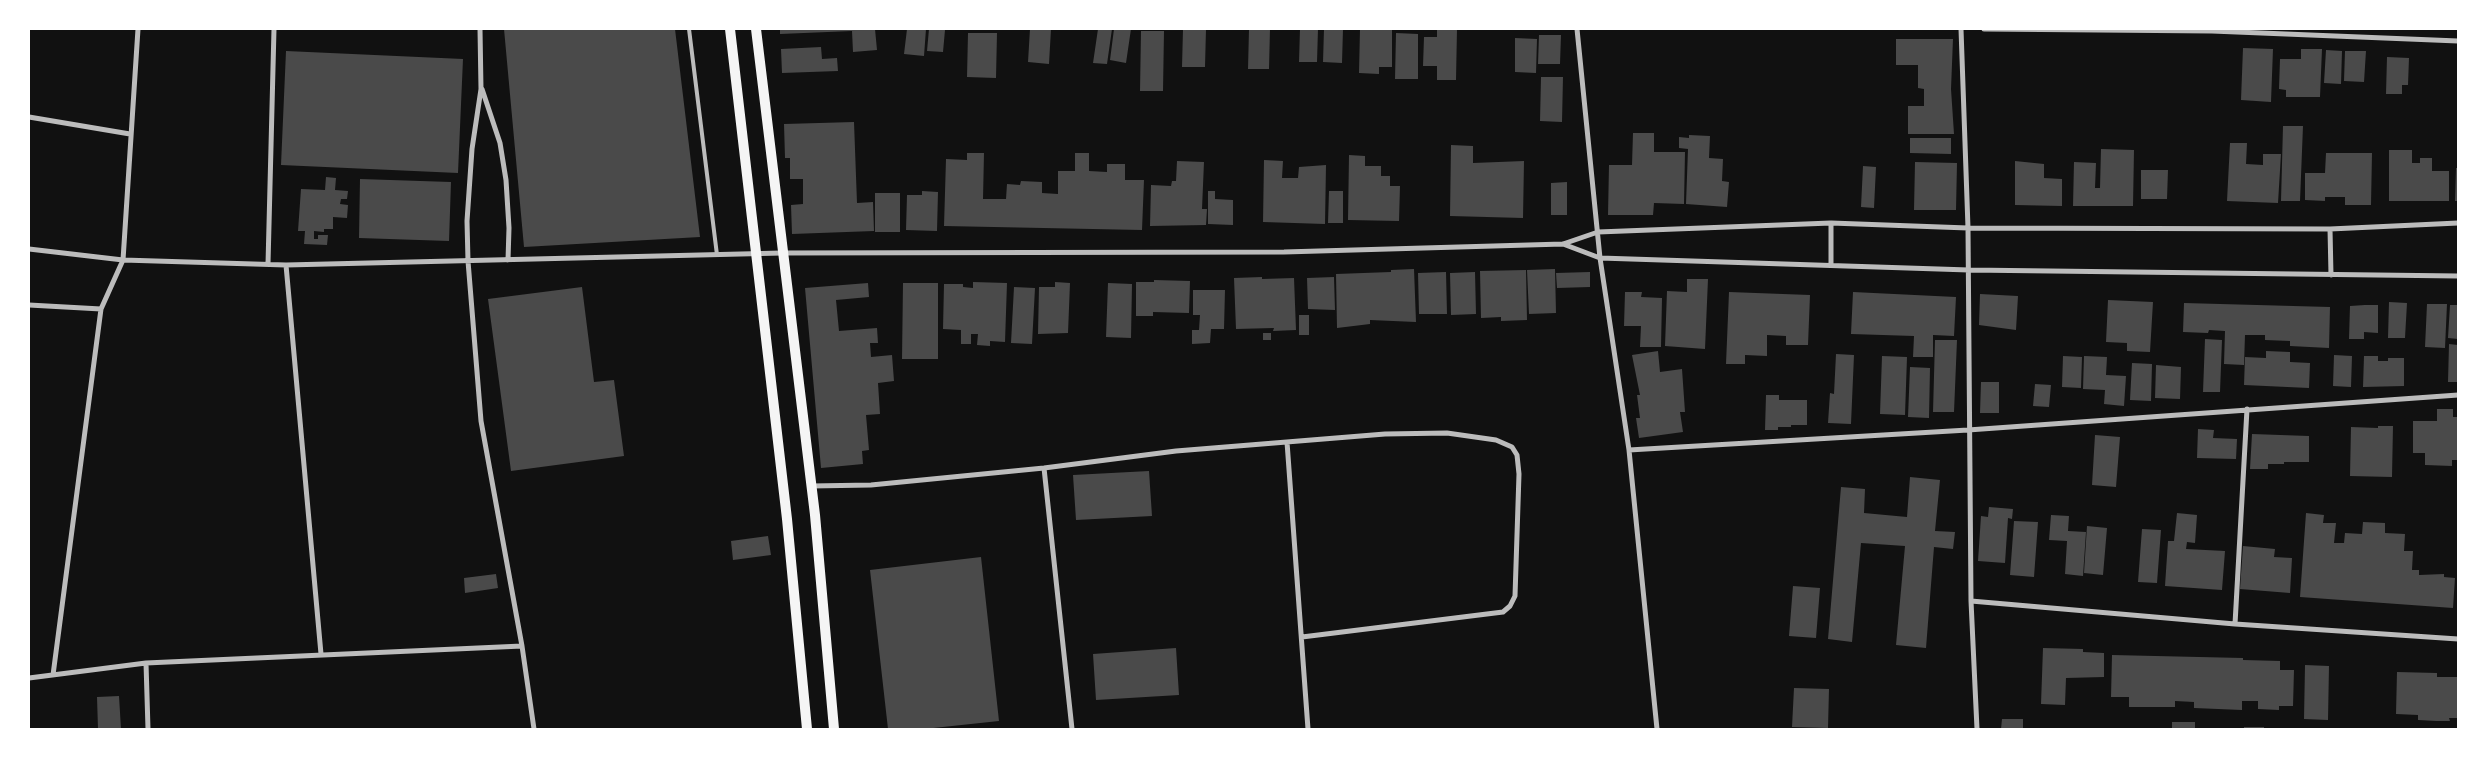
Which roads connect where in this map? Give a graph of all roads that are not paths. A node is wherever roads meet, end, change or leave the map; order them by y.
1 (138, 29) edge
2 (274, 29) edge
3 (480, 29) edge
4 (689, 29) edge
5 (730, 29) edge
6 (756, 29) edge
7 (1577, 29) edge
8 (1961, 29) edge
9 (1984, 29) edge
10 (2458, 41) edge
11 (482, 88) junction
12 (29, 117) edge
13 (130, 134) junction
14 (1831, 223) junction
15 (2458, 223) edge
16 (1968, 228) junction
17 (2330, 229) junction
18 (1598, 232) junction
19 (1564, 244) junction
20 (29, 249) edge
21 (782, 253) junction
22 (756, 254) junction
23 (717, 255) junction
24 (1600, 258) junction
25 (123, 260) junction
26 (508, 260) junction
27 (468, 261) junction
28 (268, 264) junction
29 (1831, 264) junction
30 (286, 265) junction
31 (1969, 270) junction
32 (2331, 275) junction
33 (2458, 276) edge
34 (29, 305) edge
35 (102, 309) junction
36 (2458, 395) edge
37 (2247, 409) junction
38 (1968, 430) junction
39 (1287, 442) junction
40 (1629, 450) junction
41 (1044, 468) junction
42 (811, 486) junction
43 (1970, 601) junction
44 (2235, 624) junction
45 (1302, 637) junction
46 (2458, 639) edge
47 (522, 646) junction
48 (321, 654) junction
49 (146, 663) junction
50 (53, 675) junction
51 (29, 678) edge
52 (148, 729) edge
53 (534, 729) edge
54 (807, 729) edge
55 (834, 729) edge
56 (1072, 729) edge
57 (1308, 729) edge
58 (1657, 729) edge
59 (1977, 729) edge

1 - 13 street
2 - 28 street
3 - 11 street
4 - 23 lane
5 - 22 main road
6 - 21 main road
7 - 18 street
8 - 16 street
9 - 10 street
11 - 26 street
11 - 27 street
12 - 13 street
13 - 25 street
14 - 16 street
14 - 18 street
14 - 29 street
15 - 17 street
16 - 17 street
16 - 31 street
17 - 32 street
18 - 19 street
18 - 24 street
19 - 21 street
19 - 24 street
20 - 25 street
21 - 22 street
21 - 42 main road
22 - 23 street
22 - 54 main road
23 - 26 street
24 - 29 street
24 - 40 street
25 - 28 street
25 - 35 street
26 - 27 street
27 - 30 street
27 - 47 street
28 - 30 street
29 - 31 street
30 - 48 street
31 - 32 street
31 - 38 street
32 - 33 street
34 - 35 street
35 - 50 street
36 - 37 street
37 - 38 street
37 - 44 street
38 - 40 street
38 - 43 street
39 - 41 street
39 - 45 street
39 - 45 street
40 - 58 street
41 - 42 street
41 - 56 street
42 - 55 main road
43 - 44 street
43 - 59 street
44 - 46 street
45 - 57 street
47 - 48 street
47 - 53 street
48 - 49 street
49 - 50 street
49 - 52 street
50 - 51 street

